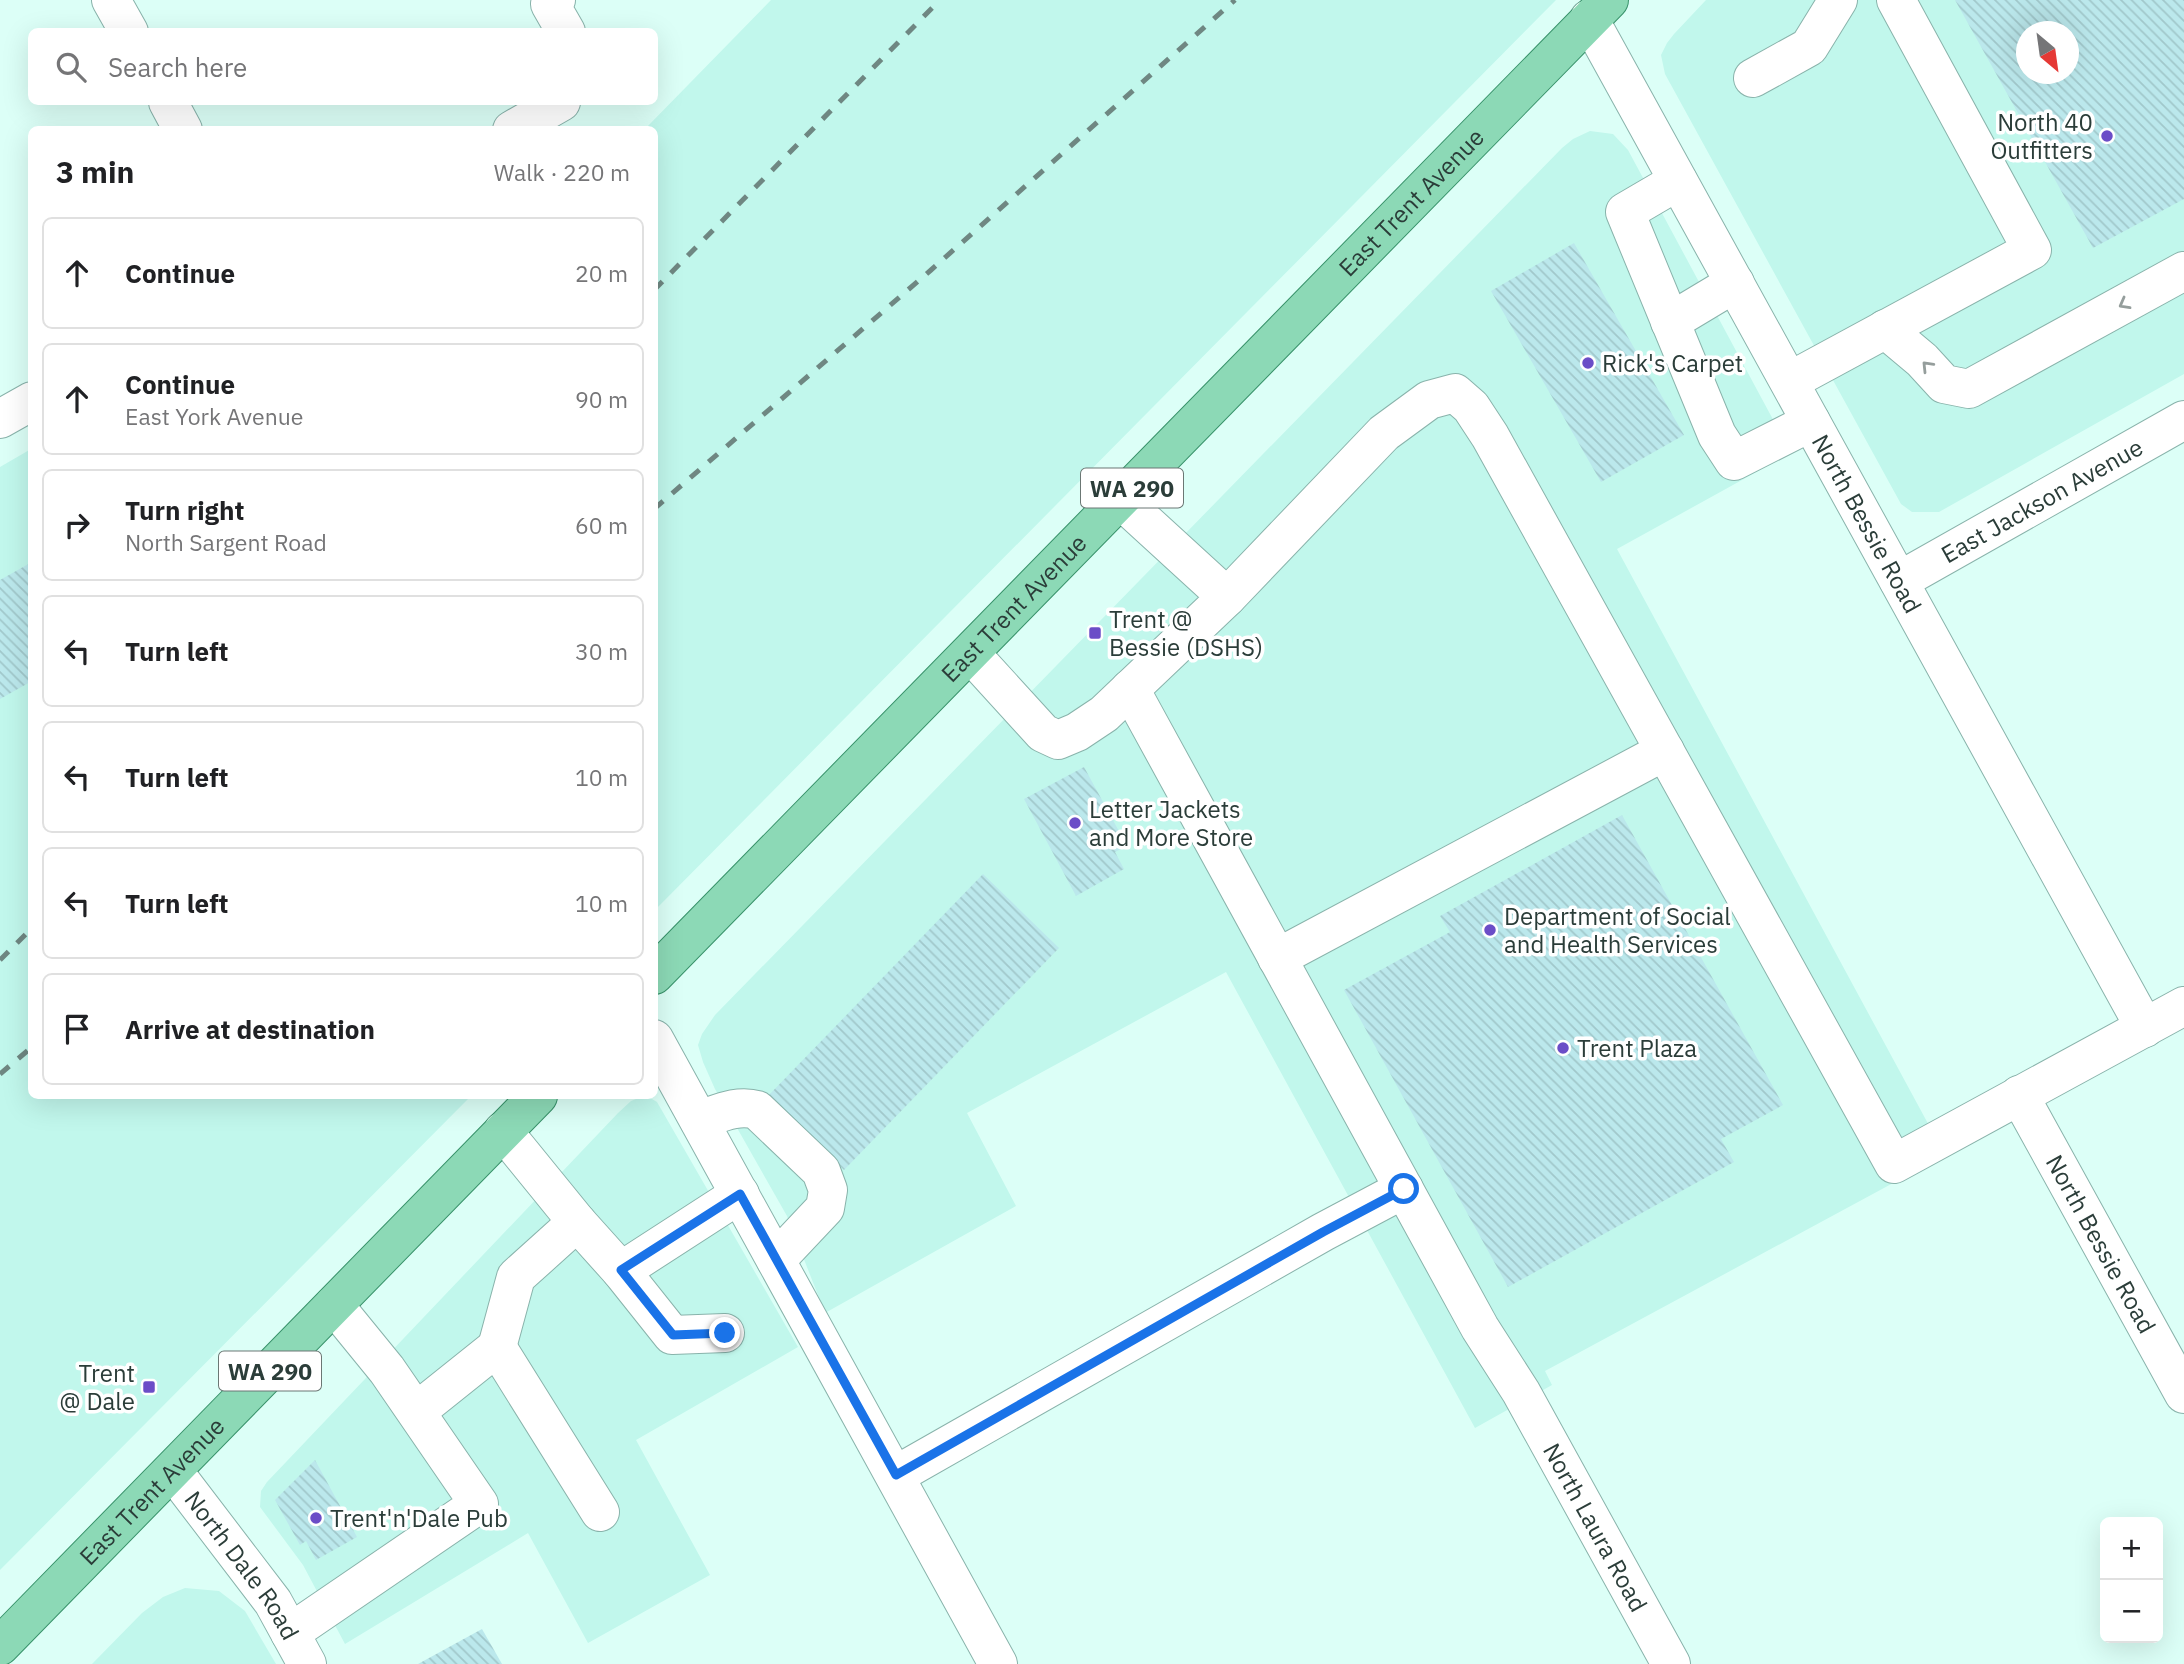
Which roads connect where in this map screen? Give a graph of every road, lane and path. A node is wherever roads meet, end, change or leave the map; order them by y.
1 (111, 0) edge
2 (556, 0) edge
3 (1838, 0) edge
4 (1896, 0) edge
5 (1599, 10) edge
6 (127, 28) edge
7 (564, 28) edge
8 (1754, 78) dead end
9 (170, 105) edge
10 (556, 105) edge
11 (181, 126) edge
12 (519, 126) edge
13 (1678, 181) junction
14 (2184, 271) edge
15 (1735, 284) junction
16 (1670, 322) junction
17 (1885, 330) junction
18 (1790, 381) junction
19 (28, 403) edge
20 (0, 419) edge
21 (2184, 420) edge
22 (1811, 422) junction
23 (1121, 499) junction
24 (1899, 581) junction
25 (1227, 597) junction
26 (971, 654) junction
27 (1130, 689) junction
28 (1665, 751) junction
29 (1277, 958) junction
30 (658, 971) edge
31 (2184, 1006) edge
32 (2145, 1028) junction
33 (658, 1046) edge
34 (2019, 1095) junction
35 (535, 1099) edge
36 (699, 1120) junction
37 (503, 1131) junction
38 (1404, 1189) junction
39 (740, 1194) junction
40 (577, 1222) junction
41 (776, 1259) junction
42 (621, 1270) junction
43 (334, 1306) junction
44 (725, 1333) dead end
45 (497, 1347) junction
46 (2184, 1394) edge
47 (417, 1411) junction
48 (173, 1471) junction
49 (896, 1475) junction
50 (600, 1512) dead end
51 (0, 1646) edge
52 (299, 1649) edge
53 (998, 1664) edge
54 (1671, 1664) edge

1 - 6 street
2 - 7 street
3 - 8 street
4 - 17 street
5 - 13 street, North Bessie Road
5 - 23 main road, East Trent Avenue / WA 290
9 - 11 street
10 - 12 street
13 - 15 street, North Bessie Road
13 - 16 street
14 -> 17 street
15 - 16 street
15 - 18 street, North Bessie Road
16 - 22 street
17 - 18 street
18 - 22 street, North Bessie Road
19 - 20 street
21 - 24 street, East Jackson Avenue
22 - 24 street, North Bessie Road
23 - 25 street
23 - 26 main road, East Trent Avenue / WA 290
24 - 32 street, North Bessie Road
25 - 27 street
25 - 28 street
26 - 27 street
26 - 30 main road, East Trent Avenue / WA 290
27 - 29 street, North Laura Road
28 - 29 street
28 - 34 street
29 - 38 street, North Laura Road
31 - 32 street
32 - 34 street
33 - 36 street
34 - 46 street, North Bessie Road
35 - 37 main road, East Trent Avenue / WA 290
36 - 39 street
36 - 41 street
37 - 40 street
37 - 43 main road, East Trent Avenue / WA 290
38 - 49 street
38 - 54 street, North Laura Road
39 - 41 street
39 - 42 street
40 - 42 street
40 - 45 street
41 - 49 street
42 - 44 street
43 - 47 street
43 - 48 main road, East Trent Avenue / WA 290
45 - 47 street
45 - 50 street
47 - 52 street
48 - 51 main road, East Trent Avenue / WA 290
48 - 52 street, North Dale Road
49 - 53 street

